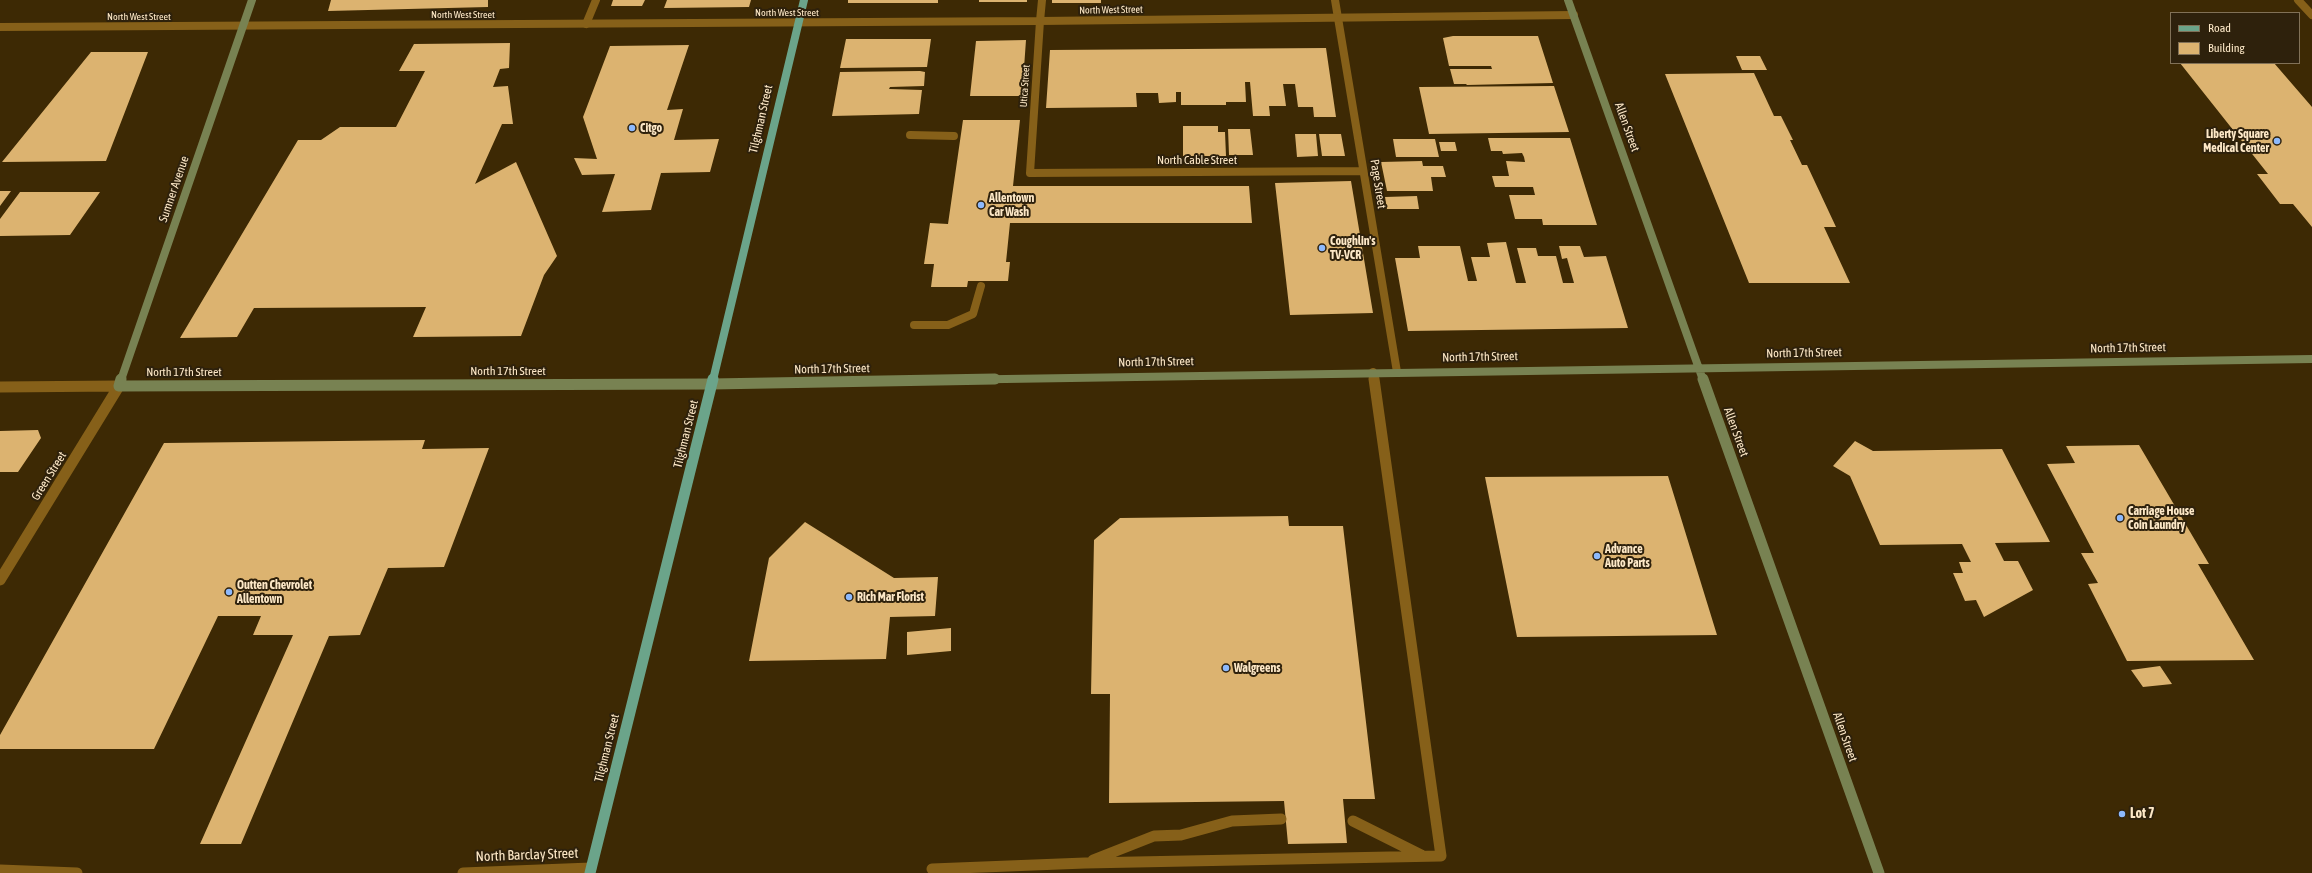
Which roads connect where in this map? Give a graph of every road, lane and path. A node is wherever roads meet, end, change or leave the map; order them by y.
1 (252, 0) edge
2 (596, 0) edge
3 (804, 0) edge
4 (1042, 0) edge
5 (1335, 0) edge
6 (1568, 0) edge
7 (2298, 0) edge
8 (1574, 15) junction
9 (2312, 15) edge
10 (1338, 18) junction
11 (1040, 21) junction
12 (798, 23) junction
13 (586, 24) junction
14 (243, 27) junction
15 (0, 28) edge
16 (910, 136) dead end
17 (954, 136) dead end
18 (1363, 171) junction
19 (1030, 174) joint
20 (981, 286) dead end
21 (914, 325) dead end
22 (2312, 359) edge
23 (1699, 367) junction
24 (1373, 372) junction
25 (1397, 372) junction
26 (712, 384) junction
27 (120, 386) junction
28 (0, 387) edge
29 (0, 580) edge
30 (1281, 819) dead end
31 (1353, 821) dead end
32 (1423, 856) junction
33 (1085, 863) junction
34 (932, 869) dead end
35 (0, 870) edge
36 (590, 870) edge
37 (77, 873) edge
38 (463, 873) edge
39 (1879, 873) edge

1 - 14 street, Sumner Avenue
2 - 13 street
3 - 12 main road, Tilghman Street
4 - 11 street, Utica Street
5 - 10 street, Page Street
6 - 8 street, Allen Street
7 - 9 street
8 - 10 street, North West Street
8 - 23 street, Allen Street
10 - 11 street, North West Street
10 - 18 street, Page Street
11 - 12 street, North West Street
11 - 19 street, Utica Street
12 - 13 street, North West Street
12 - 26 main road, Tilghman Street
13 - 14 street, North West Street
14 - 15 street, North West Street
14 - 27 street, Sumner Avenue
16 - 17 street
18 - 19 street, North Cable Street
18 - 25 street, Page Street
20 - 21 street
22 - 23 street, North 17th Street
23 - 25 street, North 17th Street
23 - 39 street, Allen Street
24 - 25 street, North 17th Street
24 - 26 street, North 17th Street
24 - 32 street
26 - 27 street, North 17th Street
26 - 36 main road, Tilghman Street
27 - 28 street, North 17th Street
27 - 29 street, Green Street
30 - 33 street
31 - 32 street
32 - 33 street
33 - 34 street
35 - 37 street
36 - 38 street, North Barclay Street

